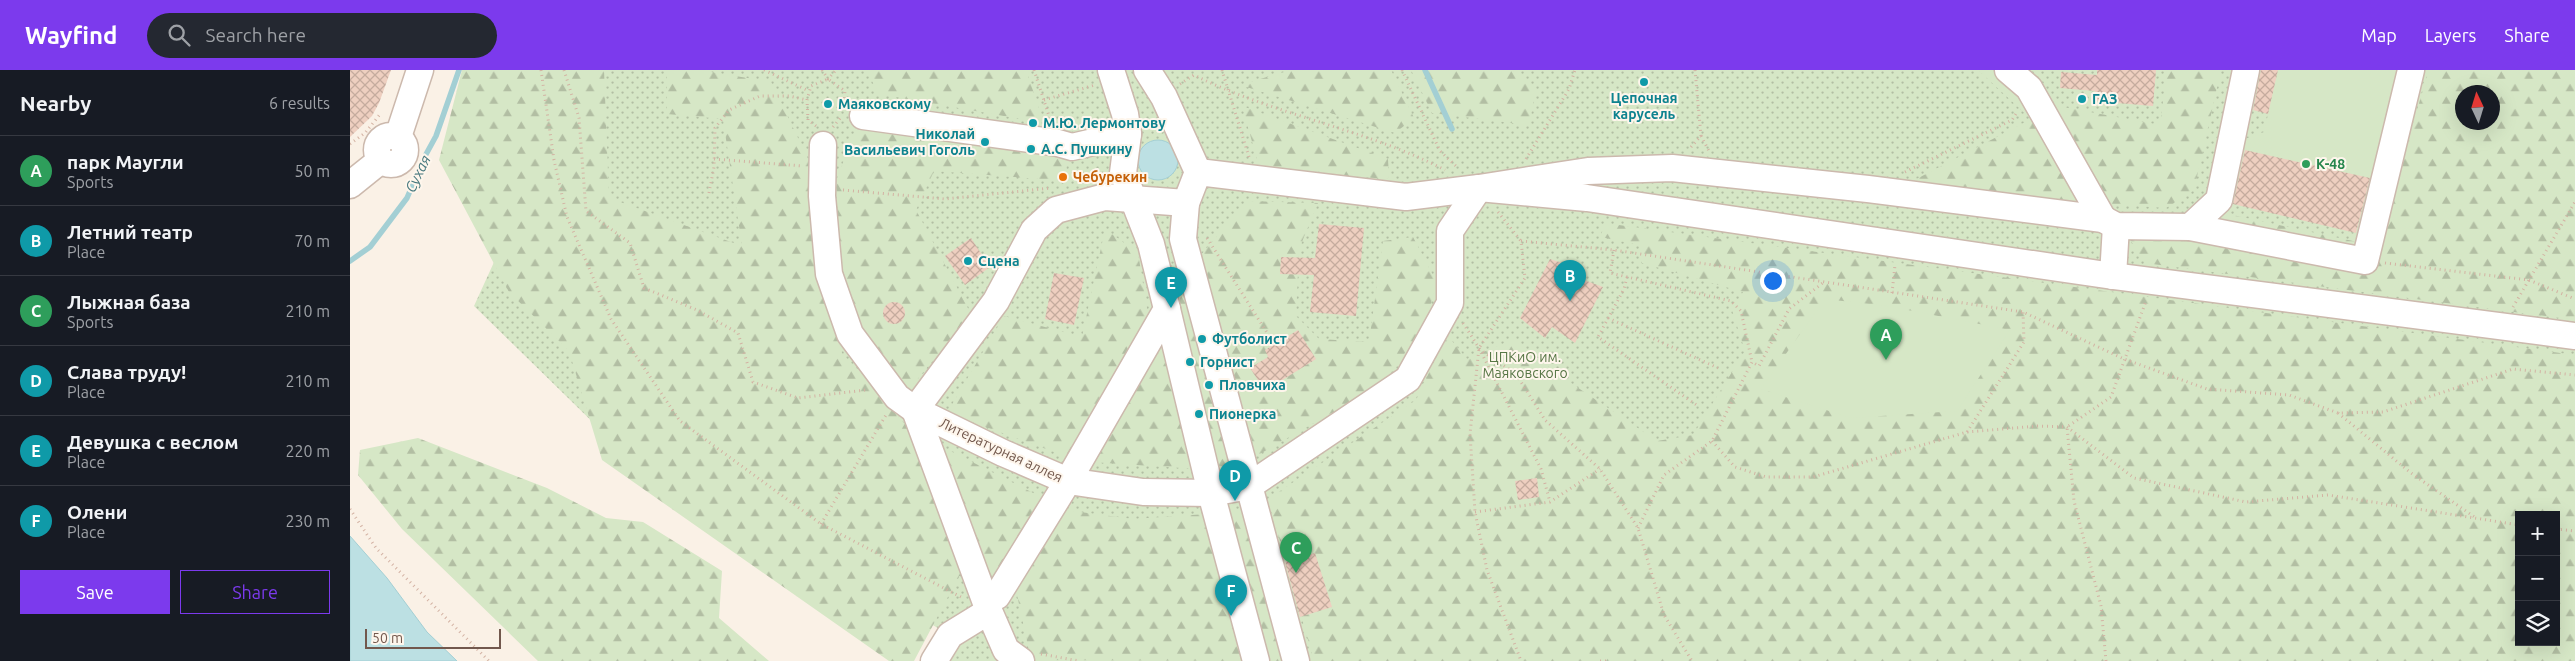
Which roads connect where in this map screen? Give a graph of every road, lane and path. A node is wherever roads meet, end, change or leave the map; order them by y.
1 (420, 70) edge
2 (541, 70) edge
3 (564, 70) edge
4 (764, 70) edge
5 (822, 70) edge
6 (836, 70) edge
7 (1034, 70) edge
8 (1147, 70) edge
9 (1222, 70) edge
10 (1402, 70) edge
11 (1575, 70) edge
12 (1695, 70) edge
13 (2008, 70) edge
14 (2246, 70) edge
15 (2411, 70) edge
16 (1113, 74) edge
17 (828, 79) junction
18 (2029, 88) junction
19 (809, 91) junction
20 (1230, 93) junction
21 (807, 100) junction
22 (1044, 100) junction
23 (384, 109) dead end
24 (863, 116) dead end
25 (1128, 134) junction
26 (1058, 143) junction
27 (350, 144) edge
28 (824, 152) junction
29 (714, 159) junction
30 (1524, 162) dead end
31 (1672, 168) junction
32 (1446, 171) dead end
33 (1198, 172) junction
34 (1904, 172) dead end
35 (1256, 179) junction
36 (350, 185) edge
37 (1059, 187) dead end
38 (1479, 188) junction
39 (709, 193) dead end
40 (1134, 198) junction
41 (2575, 202) edge
42 (1186, 203) junction
43 (2110, 222) junction
44 (2190, 227) junction
45 (1202, 231) dead end
46 (1521, 241) junction
47 (1614, 250) junction
48 (1895, 258) dead end
49 (2365, 261) junction
50 (2113, 276) junction
51 (1627, 277) junction
52 (2529, 280) junction
53 (1824, 282) junction
54 (2154, 282) junction
55 (1892, 293) junction
56 (2575, 299) edge
57 (1167, 309) junction
58 (2023, 312) junction
59 (1608, 318) junction
60 (2501, 327) junction
61 (2575, 336) edge
62 (1270, 339) dead end
63 (1479, 348) junction
64 (2124, 359) junction
65 (1752, 362) junction
66 (1718, 368) dead end
67 (2575, 375) edge
68 (900, 398) junction
69 (1698, 406) dead end
70 (2338, 413) junction
71 (2068, 427) junction
72 (1967, 432) junction
73 (1712, 441) junction
74 (1600, 469) junction
75 (1068, 481) junction
76 (1249, 486) junction
77 (1211, 492) junction
78 (1550, 502) junction
79 (350, 509) edge
80 (1475, 512) junction
81 (2479, 520) junction
82 (821, 524) junction
83 (2515, 524) edge
84 (1638, 528) junction
85 (2560, 529) edge
86 (2575, 531) edge
87 (993, 604) junction
88 (489, 661) edge
89 (934, 661) edge
90 (1021, 661) edge
91 (1256, 661) edge
92 (1296, 661) edge
93 (1521, 661) edge
94 (1600, 661) edge
95 (1609, 661) edge
96 (1692, 661) edge
97 (2106, 661) edge

1 - 36 street
2 - 82 path
3 - 68 path
4 - 19 path
5 - 17 path
6 - 17 path
7 - 22 path
8 - 33 street
9 - 20 path
10 - 38 path
11 - 30 path
12 - 31 path
13 - 18 street
14 - 44 street
15 - 49 street
16 - 22 path
16 - 25 street
17 - 19 path
17 - 28 path
18 - 34 path
18 - 43 street
19 - 21 path
20 - 32 path
20 - 35 path
21 - 28 path
21 - 29 path
22 - 26 path
23 - 27 path
24 - 26 street
25 - 26 street
25 - 40 street
28 - 29 path
28 - 37 path
28 - 68 street, Литературная аллея
29 - 39 path
31 - 38 street
31 - 43 street
33 - 35 street
33 - 42 street
35 - 38 street
38 - 46 path
38 - 50 street
38 - 76 street, Литературная аллея
40 - 42 street
40 - 57 street
40 - 68 street
41 - 52 path
42 - 76 street
43 - 44 street
43 - 50 street
44 - 49 street
45 - 62 path
46 - 47 path
46 - 63 path
47 - 51 path
47 - 53 path
48 - 55 path
49 - 52 path
50 - 54 street
51 - 59 path
51 - 65 path
52 - 56 path
52 - 60 path
53 - 55 path
53 - 65 path
54 - 60 street
54 - 64 path
55 - 58 path
57 - 75 street
57 - 77 street
58 - 64 path
58 - 72 path
59 - 66 path
59 - 69 path
60 - 61 street
63 - 74 path
63 - 78 path
63 - 80 path
64 - 70 path
64 - 71 path
65 - 73 path
67 - 70 path
68 - 75 street, Литературная аллея
68 - 82 path
68 - 87 street
70 - 81 path
71 - 72 path
71 - 81 path
71 - 97 path
72 - 73 path
73 - 84 path
74 - 78 path
74 - 84 path
75 - 77 street, Литературная аллея
75 - 87 street
76 - 77 street, Литературная аллея
76 - 92 street
77 - 91 street
78 - 80 path
79 - 88 path
80 - 93 path
81 - 83 path
82 - 87 path
84 - 96 path
85 - 86 path
87 - 89 street
87 - 90 street
94 - 95 path

